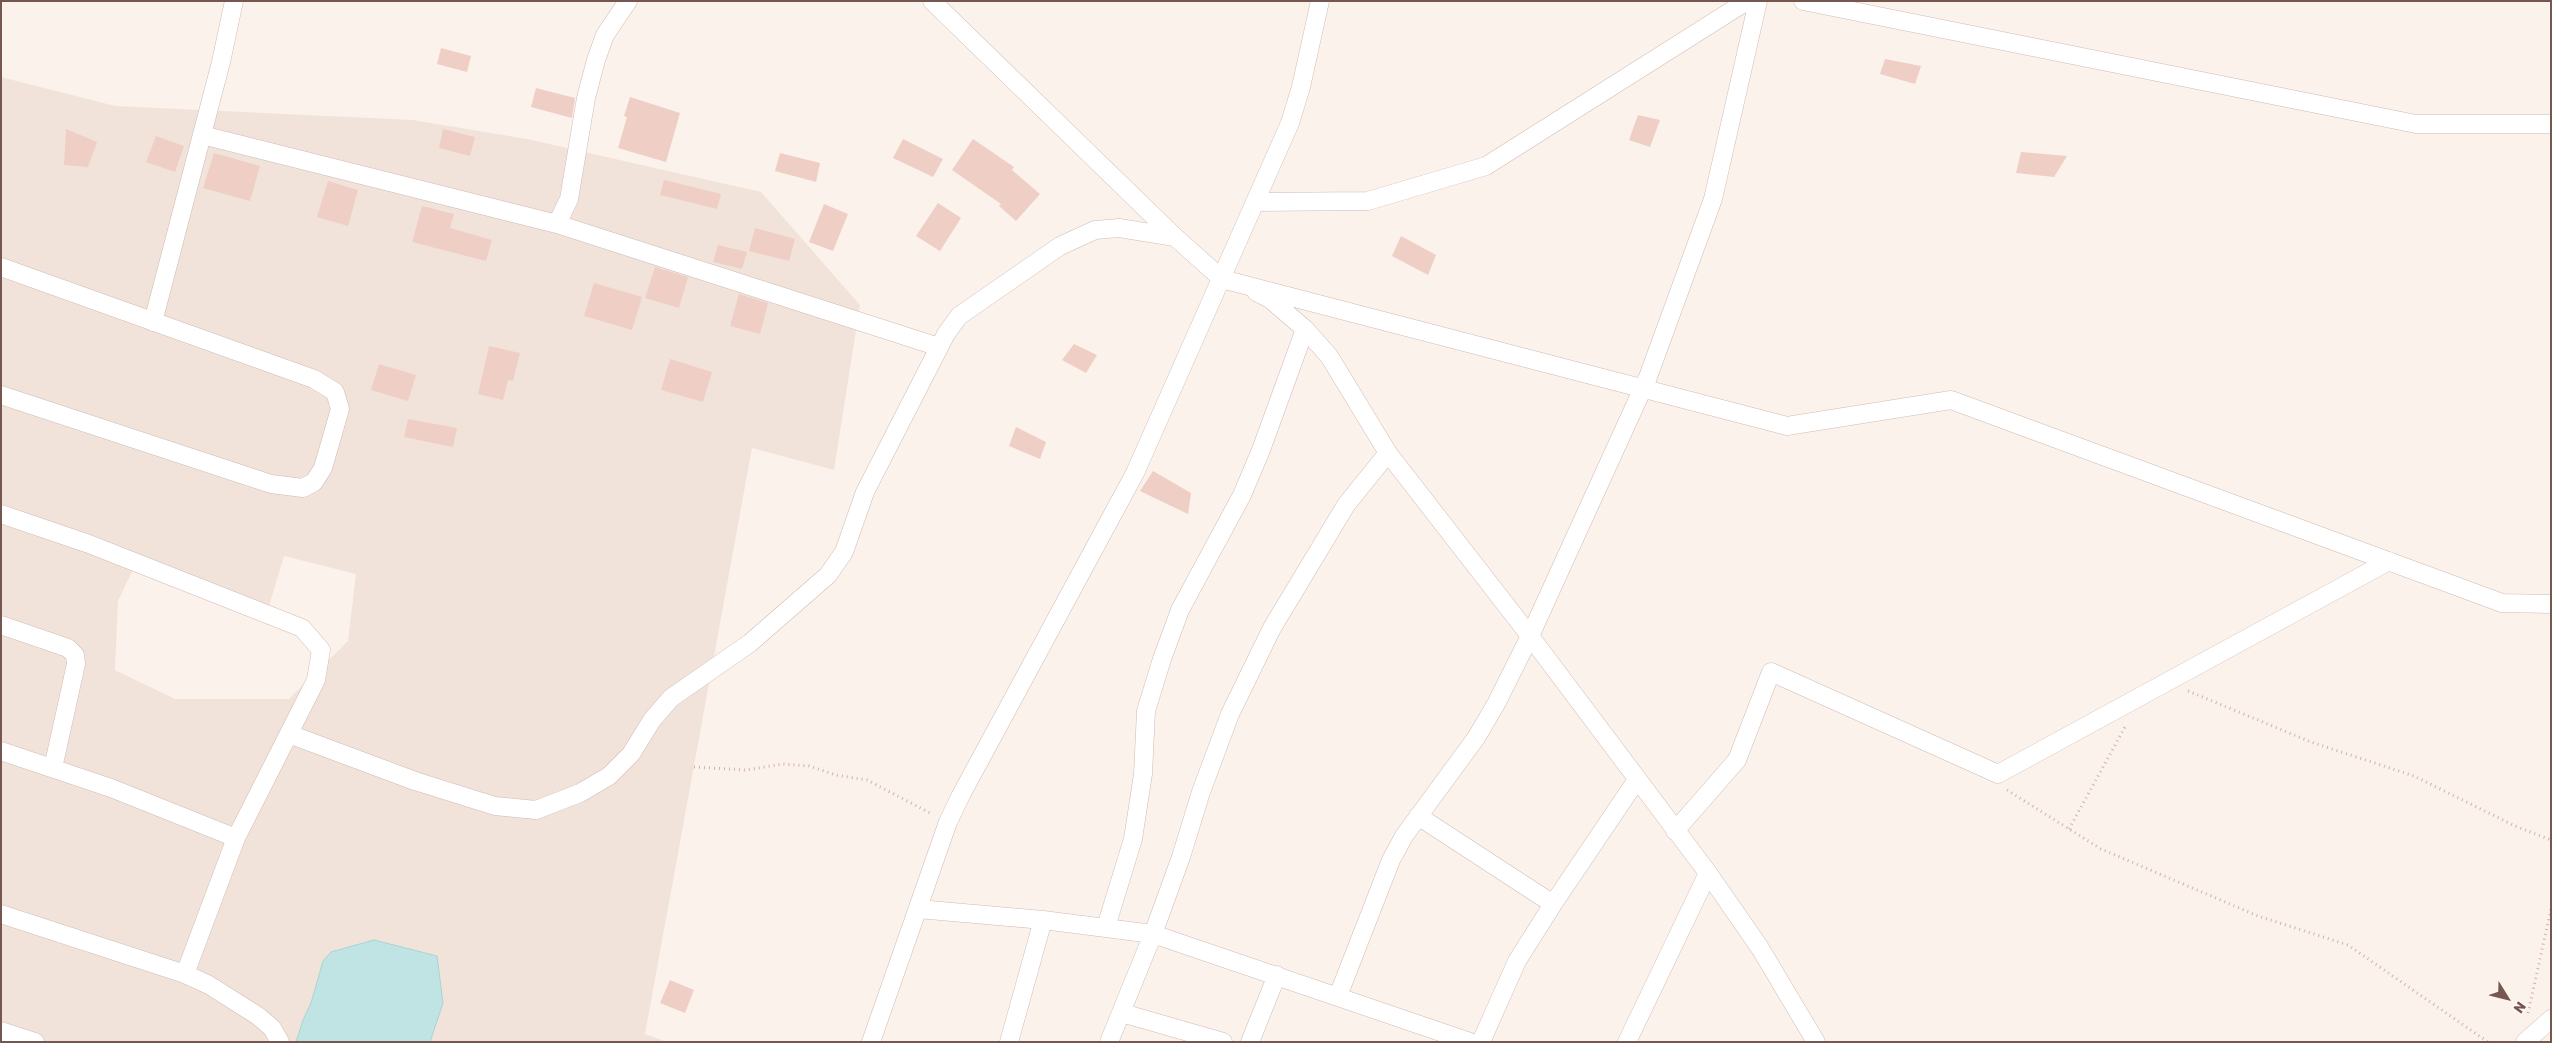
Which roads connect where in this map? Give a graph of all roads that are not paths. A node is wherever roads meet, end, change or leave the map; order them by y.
1 (234, 1) edge
2 (628, 1) edge
3 (932, 1) edge
4 (1320, 1) edge
5 (1747, 1) edge
6 (1758, 1) edge
7 (1803, 1) edge
8 (2551, 124) edge
9 (202, 135) junction
10 (1256, 202) junction
11 (557, 224) junction
12 (1175, 237) junction
13 (1, 267) edge
14 (1222, 279) junction
15 (153, 322) junction
16 (1305, 329) junction
17 (939, 348) junction
18 (1643, 388) junction
19 (1, 395) edge
20 (1388, 453) junction
21 (1, 514) edge
22 (2389, 561) junction
23 (2551, 604) edge
24 (1, 625) edge
25 (1530, 636) junction
26 (289, 734) junction
27 (1, 751) edge
28 (53, 768) junction
29 (1636, 781) junction
30 (1418, 816) junction
31 (1675, 831) junction
32 (236, 838) junction
33 (1708, 873) junction
34 (1553, 904) junction
35 (918, 909) junction
36 (1, 914) edge
37 (1043, 920) junction
38 (1106, 927) junction
39 (1153, 934) junction
40 (185, 974) junction
41 (1277, 974) junction
42 (1338, 996) junction
43 (1122, 1013) junction
44 (2551, 1019) edge
45 (1, 1031) edge
46 (35, 1042) edge
47 (280, 1042) edge
48 (871, 1042) edge
49 (1010, 1042) edge
50 (1109, 1042) edge
51 (1223, 1042) edge
52 (1250, 1042) edge
53 (1470, 1042) edge
54 (1482, 1042) edge
55 (1627, 1042) edge
56 (1816, 1042) edge
57 (2524, 1042) edge

1 - 9 street
2 - 11 street
3 - 12 street
4 - 10 street
5 - 10 street
6 - 18 street
7 - 8 street
9 - 11 street
9 - 15 street
10 - 14 street
11 - 17 street
12 - 14 street
12 - 17 street
13 - 15 street
14 - 16 street
14 - 18 street
14 - 35 street
15 - 19 street
16 - 20 street
16 - 38 street
17 - 26 street
18 - 22 street
18 - 25 street
20 - 25 street
20 - 39 street
21 - 26 street
22 - 23 street
22 - 31 street
24 - 28 street
25 - 29 street
25 - 30 street
26 - 32 street
27 - 28 street
28 - 32 street
29 - 31 street
29 - 34 street
30 - 34 street
30 - 42 street
31 - 33 street
32 - 40 street
33 - 55 street
33 - 56 street
34 - 54 street
35 - 37 street
35 - 48 street
36 - 40 street
37 - 38 street
37 - 49 street
38 - 39 street
39 - 41 street
39 - 43 street
40 - 47 street
41 - 42 street
41 - 52 street
42 - 53 street
43 - 50 street
43 - 51 street
44 - 57 street
45 - 46 street

